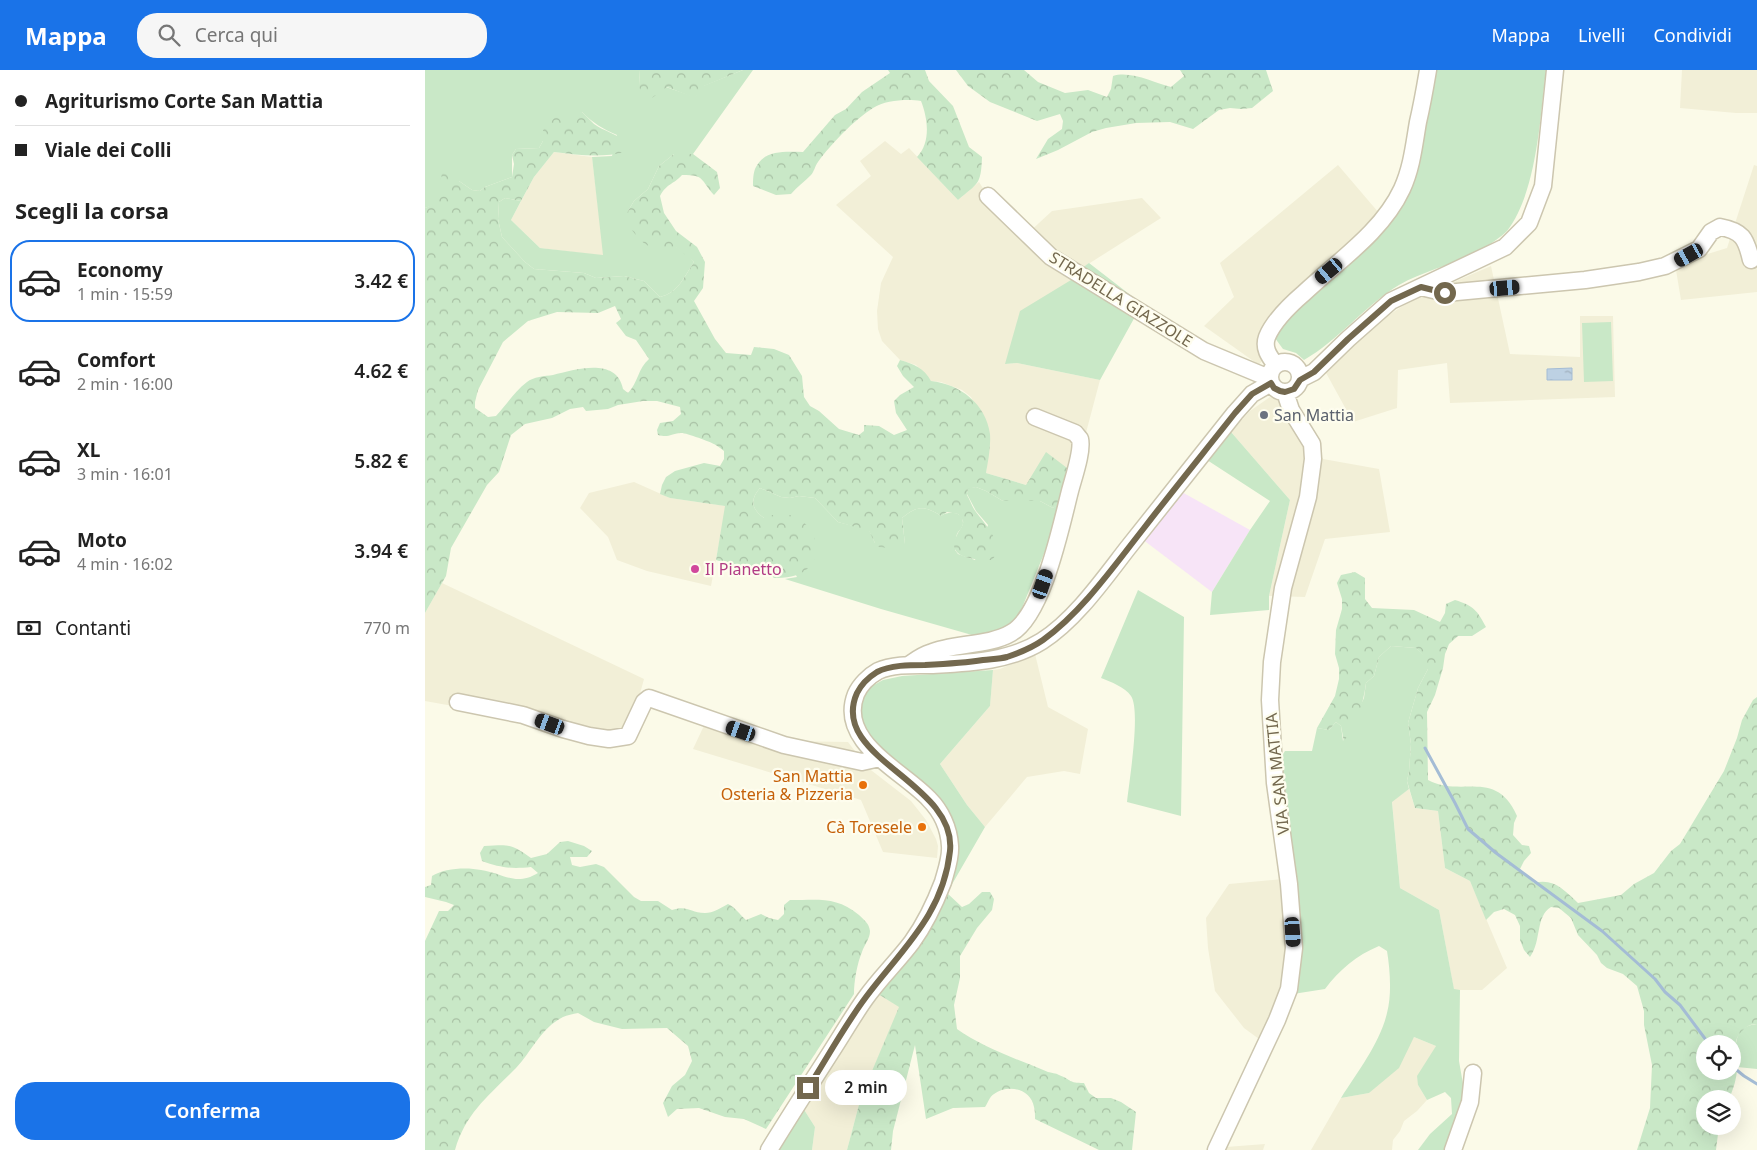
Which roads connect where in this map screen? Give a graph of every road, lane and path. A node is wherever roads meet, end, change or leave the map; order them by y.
1 (1428, 70) edge
2 (1555, 70) edge
3 (988, 196) dead end
4 (1751, 260) dead end
5 (1421, 287) junction
6 (1272, 375) junction
7 (1300, 380) junction
8 (1285, 392) junction
9 (1035, 417) dead end
10 (908, 665) junction
11 (458, 702) dead end
12 (880, 758) junction
13 (1473, 1073) dead end
14 (769, 1150) edge
15 (1216, 1150) edge
16 (1453, 1150) edge

1 - 6 street
2 - 5 street
3 - 6 street, STRADELLA GIAZZOLE
4 - 5 street
5 - 7 street
6 - 7 street
6 - 8 street
6 - 10 street
7 - 8 street
8 - 15 street, VIA SAN MATTIA
9 - 10 street
10 - 12 street
11 - 12 street
12 - 14 street
13 - 16 street

